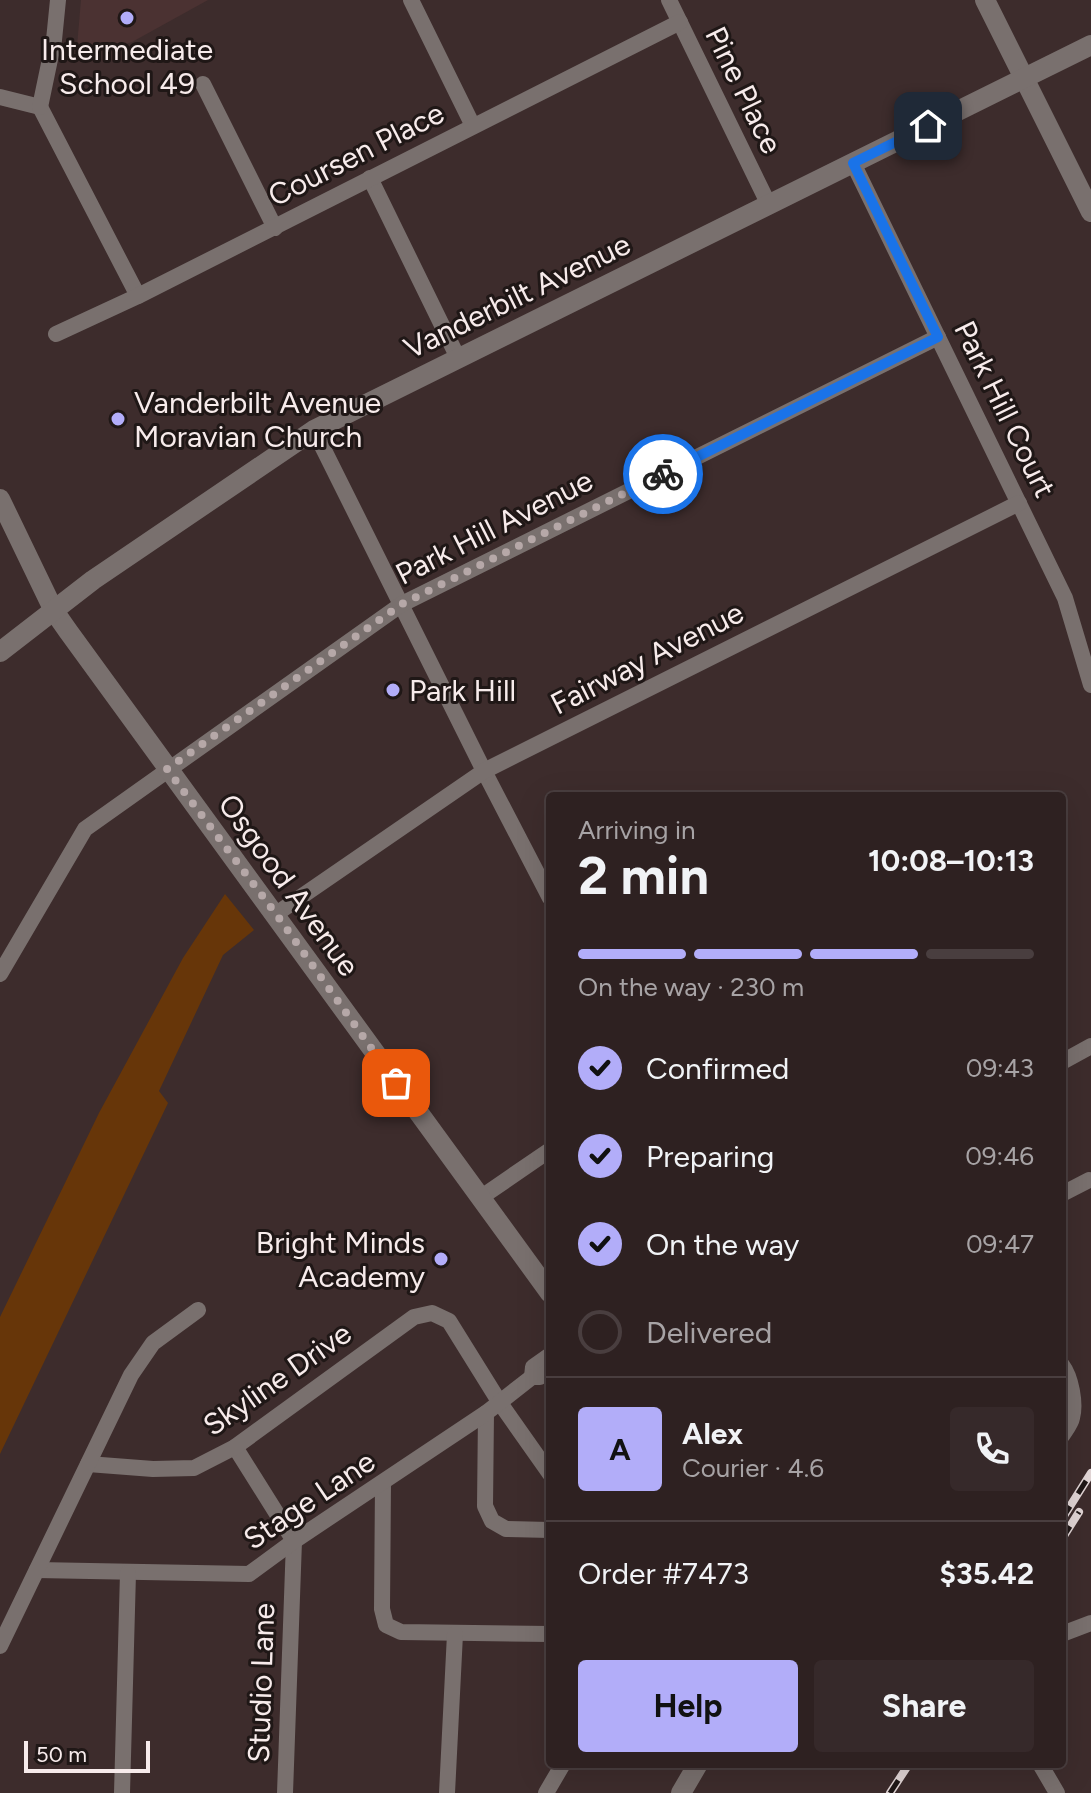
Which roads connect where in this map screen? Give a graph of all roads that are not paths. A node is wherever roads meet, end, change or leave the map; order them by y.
1 (58, 0) edge
2 (411, 0) edge
3 (669, 0) edge
4 (985, 0) edge
5 (680, 22) junction
6 (1091, 45) edge
7 (1024, 78) junction
8 (203, 84) dead end
9 (0, 97) edge
10 (40, 107) junction
11 (473, 126) junction
12 (853, 163) junction
13 (370, 178) junction
14 (769, 205) junction
15 (1091, 212) edge
16 (275, 228) junction
17 (138, 296) junction
18 (56, 334) dead end
19 (938, 337) junction
20 (458, 358) junction
21 (314, 430) junction
22 (0, 499) edge
23 (1019, 503) junction
24 (402, 604) junction
25 (54, 611) junction
26 (0, 652) edge
27 (1091, 685) edge
28 (167, 769) junction
29 (484, 771) junction
30 (546, 890) edge
31 (276, 914) junction
32 (0, 974) edge
33 (1091, 1046) edge
34 (1066, 1060) edge
35 (546, 1153) edge
36 (1089, 1180) edge
37 (1066, 1192) edge
38 (480, 1198) junction
39 (546, 1288) edge
40 (198, 1310) dead end
41 (546, 1358) edge
42 (1066, 1371) edge
43 (546, 1373) edge
44 (532, 1377) junction
45 (500, 1403) junction
46 (486, 1413) junction
47 (1066, 1429) edge
48 (235, 1447) junction
49 (88, 1464) junction
50 (546, 1468) edge
51 (383, 1483) junction
52 (546, 1530) edge
53 (294, 1541) junction
54 (37, 1570) junction
55 (128, 1573) junction
56 (1091, 1623) edge
57 (1066, 1632) edge
58 (455, 1634) junction
59 (546, 1634) edge
60 (0, 1646) edge
61 (561, 1768) edge
62 (696, 1768) edge
63 (1042, 1768) edge
64 (122, 1793) edge
65 (285, 1793) edge
66 (447, 1793) edge
67 (546, 1793) edge
68 (681, 1793) edge
69 (1057, 1793) edge

1 - 10 street
2 - 11 street
3 - 5 street, Pine Place
4 - 7 street
5 - 11 street, Coursen Place
5 - 14 street, Pine Place
6 - 7 street, Vanderbilt Avenue
7 - 12 street, Vanderbilt Avenue
7 - 15 street
8 - 16 street
9 - 10 street
10 - 17 street
11 - 13 street, Coursen Place
12 - 14 street, Vanderbilt Avenue
12 - 19 street, Park Hill Court
13 - 16 street, Coursen Place
13 - 20 street
14 - 20 street, Vanderbilt Avenue
16 - 17 street, Coursen Place
17 - 18 street, Coursen Place
19 - 23 street, Park Hill Court
19 - 24 street, Park Hill Avenue
20 - 21 street, Vanderbilt Avenue
21 - 24 street
21 - 25 street, Vanderbilt Avenue
22 - 25 street, Osgood Avenue
23 - 27 street, Park Hill Court
23 - 29 street, Fairway Avenue
24 - 28 street, Park Hill Avenue
24 - 29 street
25 - 26 street, Vanderbilt Avenue
25 - 28 street, Osgood Avenue
28 - 31 street, Osgood Avenue
28 - 32 street, Park Hill Avenue
29 - 30 street
29 - 31 street, Fairway Avenue
31 - 38 street, Osgood Avenue
33 - 34 street
35 - 38 street
36 - 37 street
38 - 39 street, Osgood Avenue
40 - 49 street
41 - 44 street, Stage Lane
42 - 47 street
43 - 44 street, Stage Lane
44 - 45 street, Stage Lane
45 - 46 street, Stage Lane
45 - 48 street, Skyline Drive
45 - 50 street, Skyline Drive
46 - 51 street, Stage Lane
46 - 52 street
48 - 49 street, Skyline Drive
48 - 53 street
49 - 54 street
51 - 53 street, Stage Lane
51 - 58 street
53 - 55 street, Stage Lane
53 - 65 street, Studio Lane
54 - 55 street, Stage Lane
54 - 60 street
55 - 64 street
56 - 57 street
58 - 59 street
58 - 66 street
61 - 67 street
62 - 68 street
63 - 69 street

